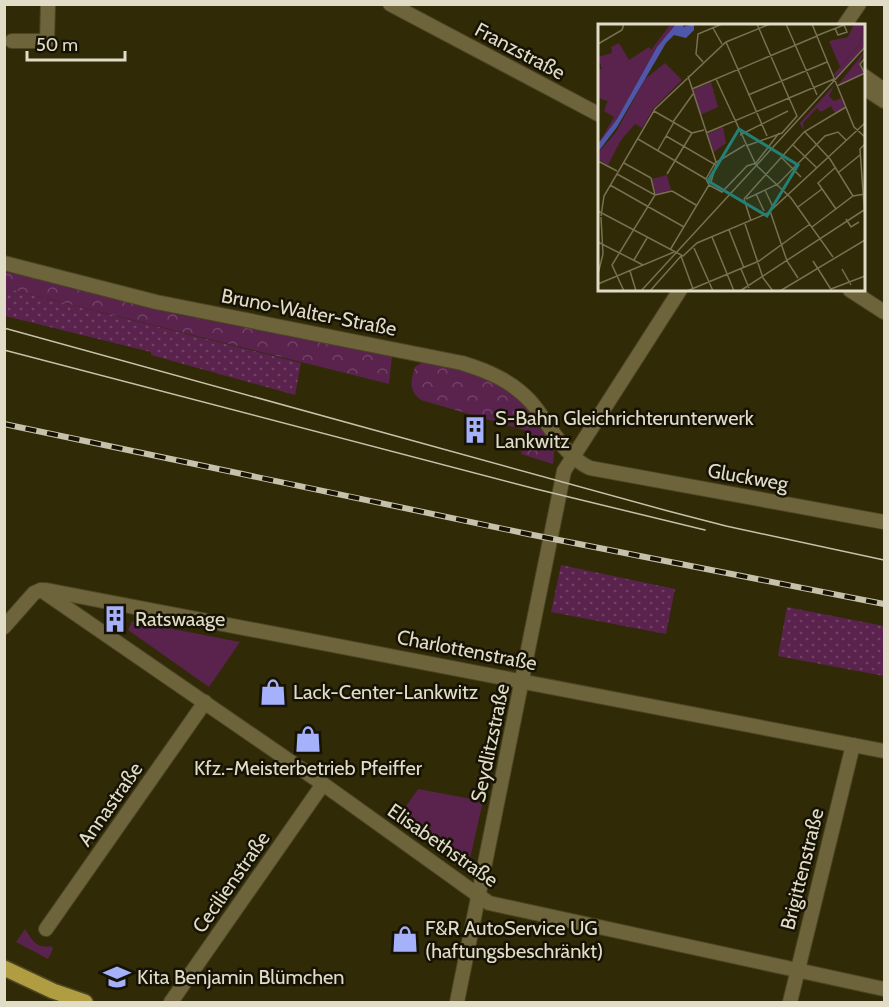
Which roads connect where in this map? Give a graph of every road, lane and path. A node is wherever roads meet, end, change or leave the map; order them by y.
1 (48, 4) edge
2 (390, 4) edge
3 (859, 4) edge
4 (845, 24) edge
5 (12, 41) dead end
6 (865, 77) edge
7 (865, 89) edge
8 (885, 90) edge
9 (885, 101) edge
10 (598, 114) edge
11 (4, 263) edge
12 (679, 291) edge
13 (852, 291) edge
14 (885, 312) edge
15 (572, 457) junction
16 (885, 522) edge
17 (41, 590) junction
18 (4, 627) edge
19 (523, 681) junction
20 (206, 702) junction
21 (853, 745) junction
22 (885, 751) edge
23 (323, 784) junction
24 (478, 894) junction
25 (46, 929) dead end
26 (4, 968) edge
27 (798, 970) junction
28 (885, 989) edge
29 (85, 1002) edge
30 (171, 1002) edge
31 (457, 1002) edge
32 (790, 1002) edge

1 - 5 street
2 - 10 street, Franzstraße
3 - 4 street
6 - 8 street
7 - 9 street
11 - 15 street, Bruno-Walter-Straße
12 - 15 street, Seydlitzstraße
13 - 14 street
15 - 16 street, Gluckweg
15 - 19 street, Seydlitzstraße
17 - 18 street
17 - 19 street, Charlottenstraße
17 - 20 street, Elisabethstraße
19 - 21 street, Charlottenstraße
19 - 24 street, Seydlitzstraße
20 - 23 street, Elisabethstraße
20 - 25 street, Annastraße
21 - 22 street, Charlottenstraße
21 - 27 street, Brigittenstraße
23 - 24 street, Elisabethstraße
23 - 30 street, Cecilienstraße
24 - 27 street, Elisabethstraße
24 - 31 street, Seydlitzstraße
26 - 29 main road
27 - 28 street, Elisabethstraße
27 - 32 street, Brigittenstraße

